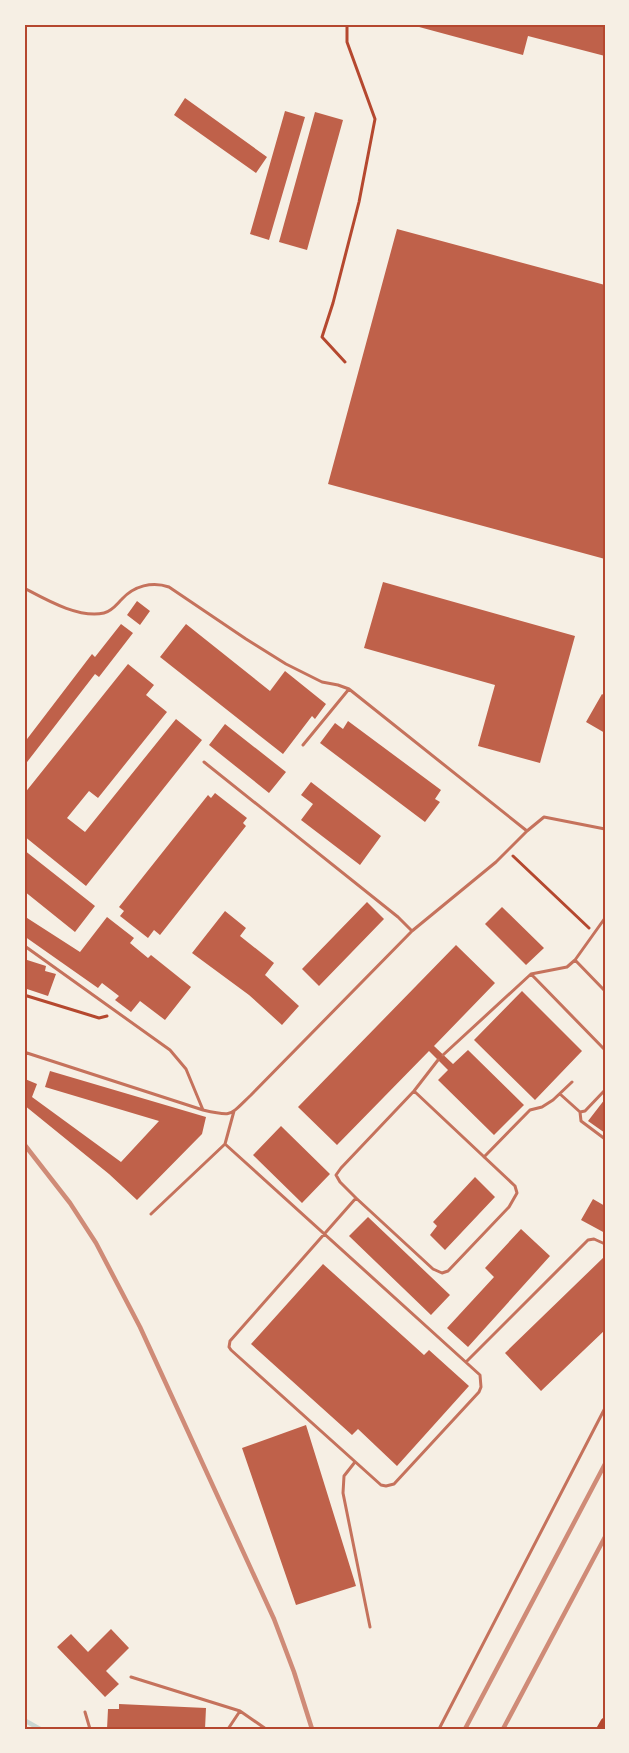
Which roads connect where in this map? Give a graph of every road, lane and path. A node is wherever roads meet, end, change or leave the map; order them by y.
1 (347, 24) edge
2 (345, 362) dead end
3 (24, 588) edge
4 (349, 689) junction
5 (303, 745) dead end
6 (204, 762) dead end
7 (605, 829) edge
8 (526, 831) junction
9 (507, 850) junction
10 (605, 918) edge
11 (412, 931) junction
12 (594, 933) junction
13 (26, 946) dead end
14 (575, 960) junction
15 (531, 974) junction
16 (605, 991) edge
17 (24, 995) edge
18 (117, 1012) junction
19 (605, 1050) edge
20 (443, 1055) dead end
21 (24, 1056) edge
22 (438, 1060) dead end
23 (572, 1082) dead end
24 (605, 1090) edge
25 (414, 1091) junction
26 (560, 1094) junction
27 (202, 1110) junction
28 (234, 1111) junction
29 (580, 1112) junction
30 (605, 1138) edge
31 (225, 1144) junction
32 (484, 1157) junction
33 (356, 1198) junction
34 (151, 1214) dead end
35 (325, 1233) junction
36 (605, 1244) edge
37 (466, 1362) junction
38 (605, 1408) edge
39 (355, 1462) junction
40 (370, 1627) dead end
41 (131, 1677) dead end
42 (240, 1711) junction
43 (85, 1712) dead end
44 (605, 1722) edge
45 (90, 1729) edge
46 (228, 1729) edge
47 (266, 1729) edge
48 (439, 1729) edge
49 (602, 1729) edge

1 - 2 path
3 - 4 lane
4 - 5 lane
4 - 8 lane
6 - 11 lane
7 - 8 lane
8 - 9 lane
9 - 11 lane
9 - 12 path
10 - 12 lane
11 - 28 lane
12 - 14 lane
13 - 18 lane
14 - 15 lane
14 - 16 lane
15 - 19 lane
15 - 20 lane
17 - 18 path
18 - 27 lane
21 - 27 lane
22 - 25 lane
23 - 26 lane
24 - 29 lane
25 - 32 lane
25 - 33 lane
26 - 29 lane
26 - 32 lane
27 - 28 lane
28 - 31 lane
29 - 30 lane
31 - 34 lane
31 - 35 lane
32 - 33 lane
33 - 35 lane
35 - 37 lane
35 - 39 lane
36 - 37 lane
37 - 39 lane
38 - 48 lane
39 - 40 lane
41 - 42 lane
42 - 46 lane
42 - 47 lane
43 - 45 lane
44 - 49 main road

